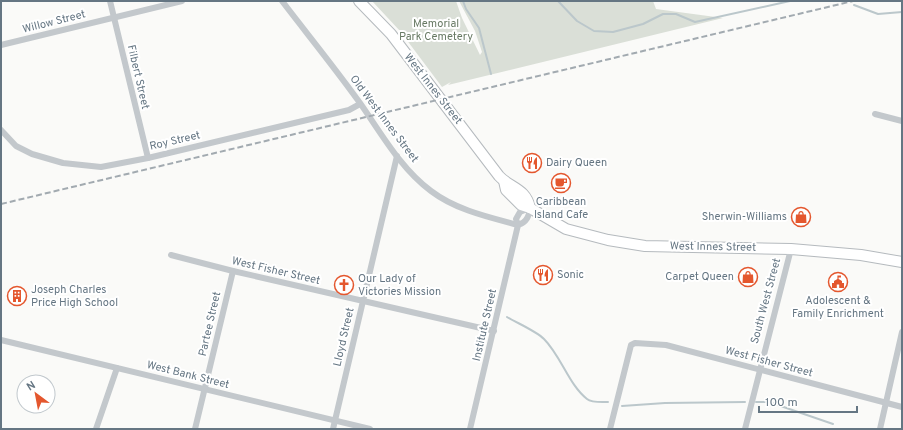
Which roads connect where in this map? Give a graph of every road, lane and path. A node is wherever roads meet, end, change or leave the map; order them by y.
1 (110, 1) edge
2 (182, 1) edge
3 (282, 1) edge
4 (359, 1) edge
5 (114, 17) junction
6 (1, 45) edge
7 (360, 104) junction
8 (875, 114) dead end
9 (902, 121) edge
10 (1, 130) edge
11 (397, 156) junction
12 (148, 158) junction
13 (530, 208) junction
14 (518, 225) junction
15 (791, 249) junction
16 (171, 255) dead end
17 (902, 262) edge
18 (232, 271) junction
19 (362, 301) junction
20 (494, 331) junction
21 (902, 332) edge
22 (1, 340) edge
23 (117, 368) junction
24 (758, 370) junction
25 (205, 389) junction
26 (886, 403) junction
27 (902, 407) edge
28 (335, 421) junction
29 (96, 429) edge
30 (195, 429) edge
31 (333, 429) edge
32 (370, 429) edge
33 (470, 429) edge
34 (610, 429) edge
35 (745, 429) edge
36 (880, 429) edge

1 - 5 street, Filbert Street
2 - 5 street, Willow Street
3 - 7 street, Old West Innes Street
4 - 13 main road, West Innes Street
5 - 6 street, Willow Street
5 - 12 street, Filbert Street
7 - 11 street, Old West Innes Street
7 - 12 street, Roy Street
8 - 9 street
10 - 12 street, Roy Street
11 - 14 street, Old West Innes Street
11 - 19 street, Lloyd Street
13 - 14 street, Institute Street
13 - 15 main road, West Innes Street
14 - 20 street, Institute Street
15 - 17 main road, West Innes Street
15 - 24 street, South West Street
16 - 18 street, West Fisher Street
18 - 19 street, West Fisher Street
18 - 25 street, Partee Street
19 - 20 street, West Fisher Street
19 - 28 street, Lloyd Street
20 - 33 street, Institute Street
21 - 26 street
22 - 23 street, West Bank Street
23 - 25 street, West Bank Street
23 - 29 street
24 - 26 street, West Fisher Street
24 - 34 street, West Fisher Street
24 - 35 street, South West Street
25 - 28 street, West Bank Street
25 - 30 street, Partee Street
26 - 27 street, West Fisher Street
26 - 36 street
28 - 31 street, Lloyd Street
28 - 32 street, West Bank Street

